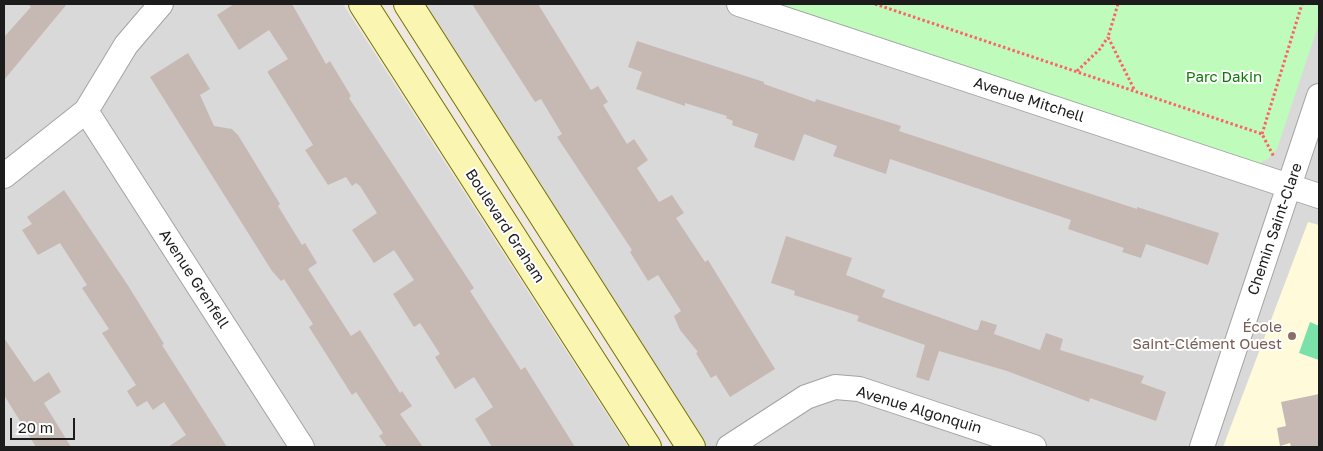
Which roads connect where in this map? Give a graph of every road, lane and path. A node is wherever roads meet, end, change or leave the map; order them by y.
1 (161, 4) edge
2 (363, 4) edge
3 (408, 4) edge
4 (739, 4) edge
5 (875, 4) edge
6 (887, 4) edge
7 (1118, 4) edge
8 (1302, 4) edge
9 (890, 9) junction
10 (1108, 37) junction
11 (1077, 71) junction
12 (1134, 90) junction
13 (1319, 96) edge
14 (86, 112) junction
15 (1262, 134) junction
16 (1274, 157) dead end
17 (4, 176) edge
18 (1289, 186) junction
19 (1319, 196) edge
20 (302, 447) edge
21 (647, 447) edge
22 (691, 447) edge
23 (729, 447) edge
24 (1034, 447) edge
25 (1202, 447) edge

1 - 14 street
2 - 21 street, Boulevard Graham
3 - 22 street
4 - 18 street, Avenue Mitchell
5 - 9 path
6 - 9 path
7 - 10 path
8 - 15 path
9 - 11 path
10 - 11 path
10 - 12 path
11 - 12 path
12 - 15 path
13 - 18 street, Chemin Saint-Clare
14 - 17 street
14 - 20 street, Avenue Grenfell
15 - 16 path
18 - 19 street, Avenue Mitchell
18 - 25 street, Chemin Saint-Clare
23 - 24 street, Avenue Algonquin

